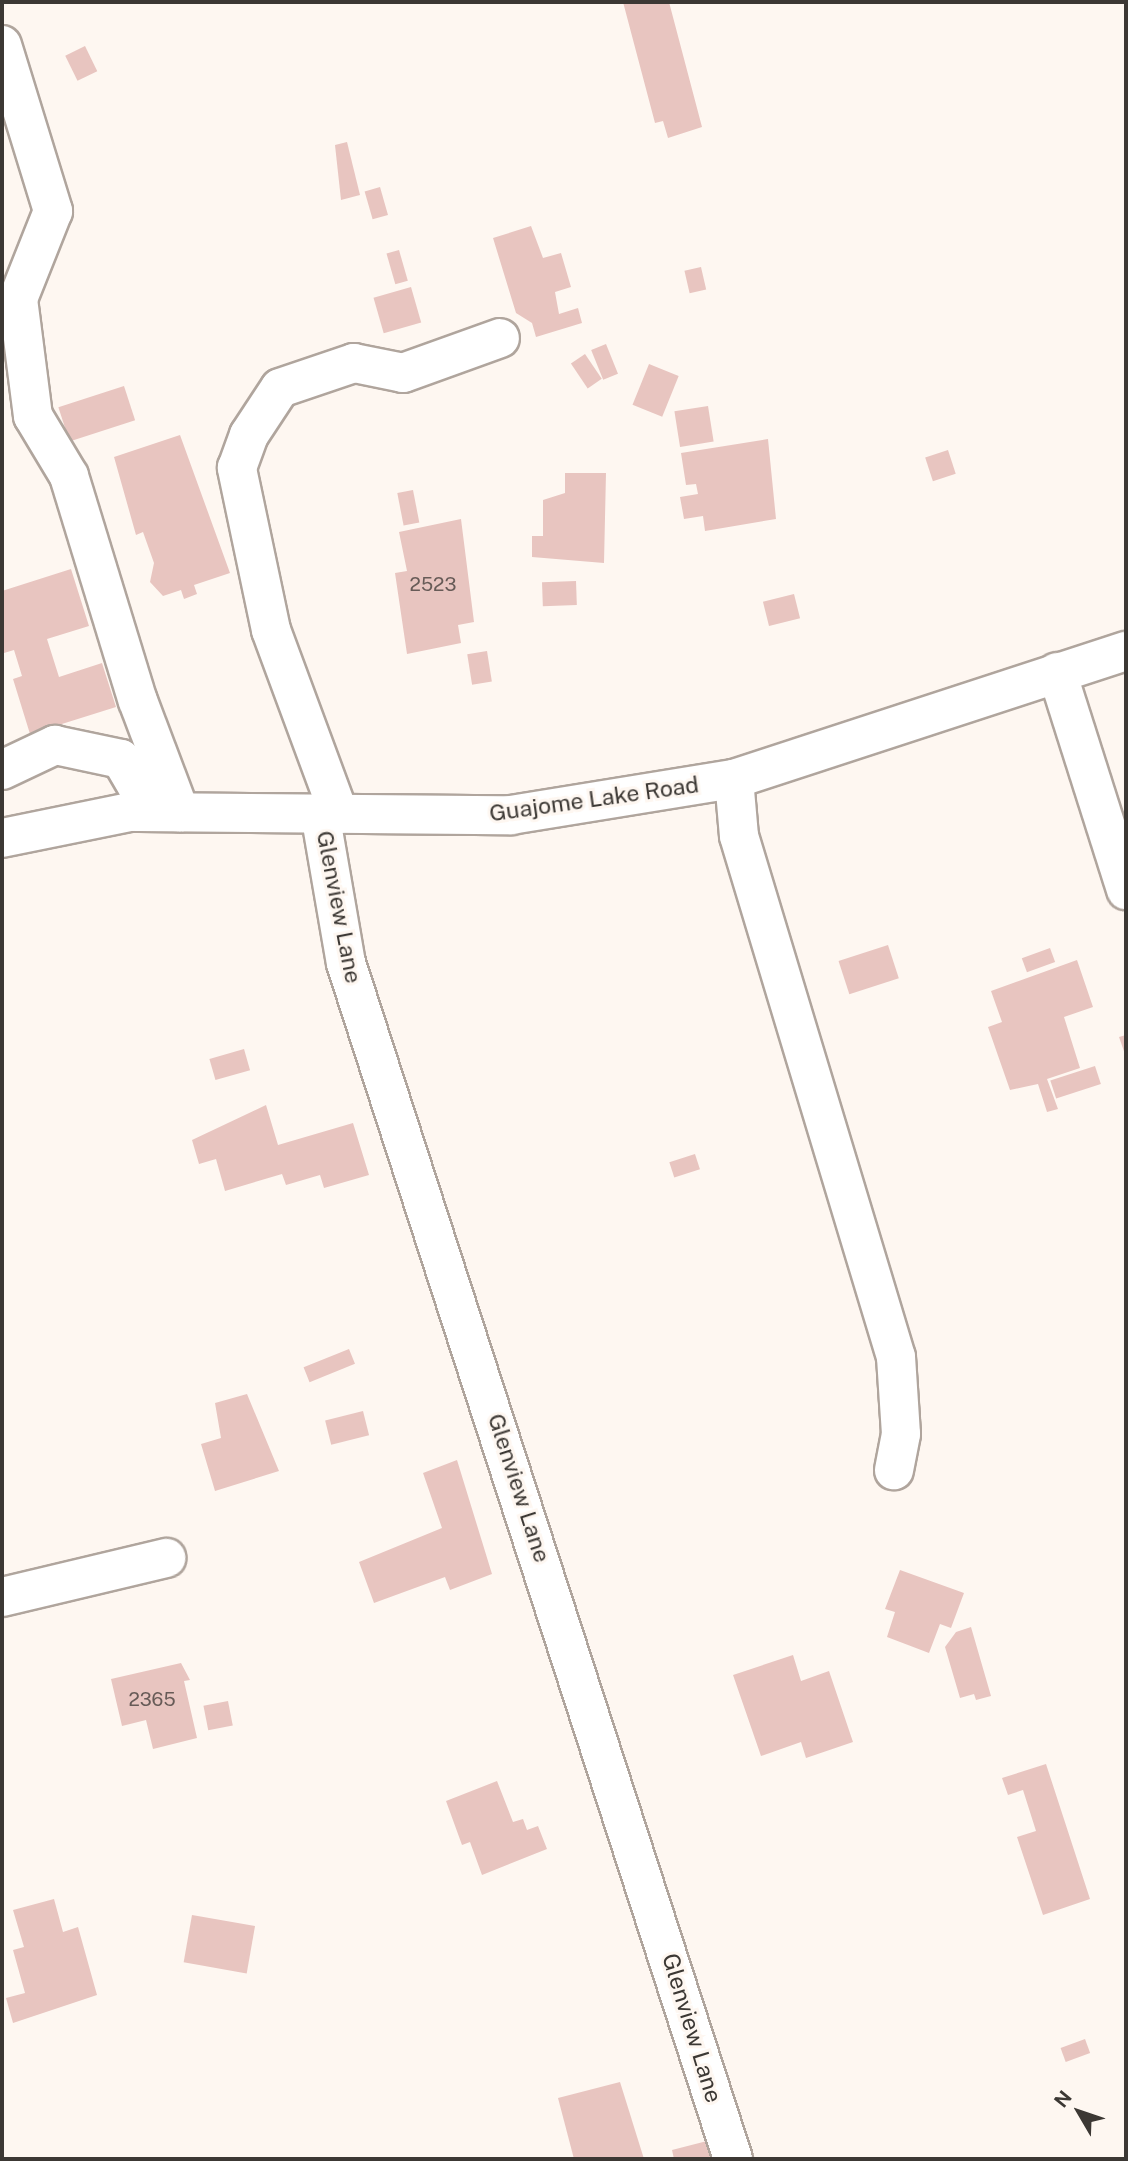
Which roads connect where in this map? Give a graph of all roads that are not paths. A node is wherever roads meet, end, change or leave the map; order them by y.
1 (2, 46) edge
2 (500, 338) dead end
3 (1126, 651) edge
4 (1057, 672) junction
5 (2, 770) edge
6 (734, 779) junction
7 (166, 812) junction
8 (329, 813) junction
9 (2, 838) edge
10 (1126, 890) edge
11 (894, 1470) dead end
12 (166, 1558) dead end
13 (2, 1597) edge
14 (733, 2159) edge

1 - 7 street
2 - 8 street, Glenview Lane
3 - 4 street, Guajome Lake Road
4 - 6 street, Guajome Lake Road
4 - 10 street
5 - 7 street
6 - 8 street, Guajome Lake Road
6 - 11 street
7 - 8 street, Guajome Lake Road
7 - 9 street, Guajome Lake Road
8 - 14 street, Glenview Lane
12 - 13 street

